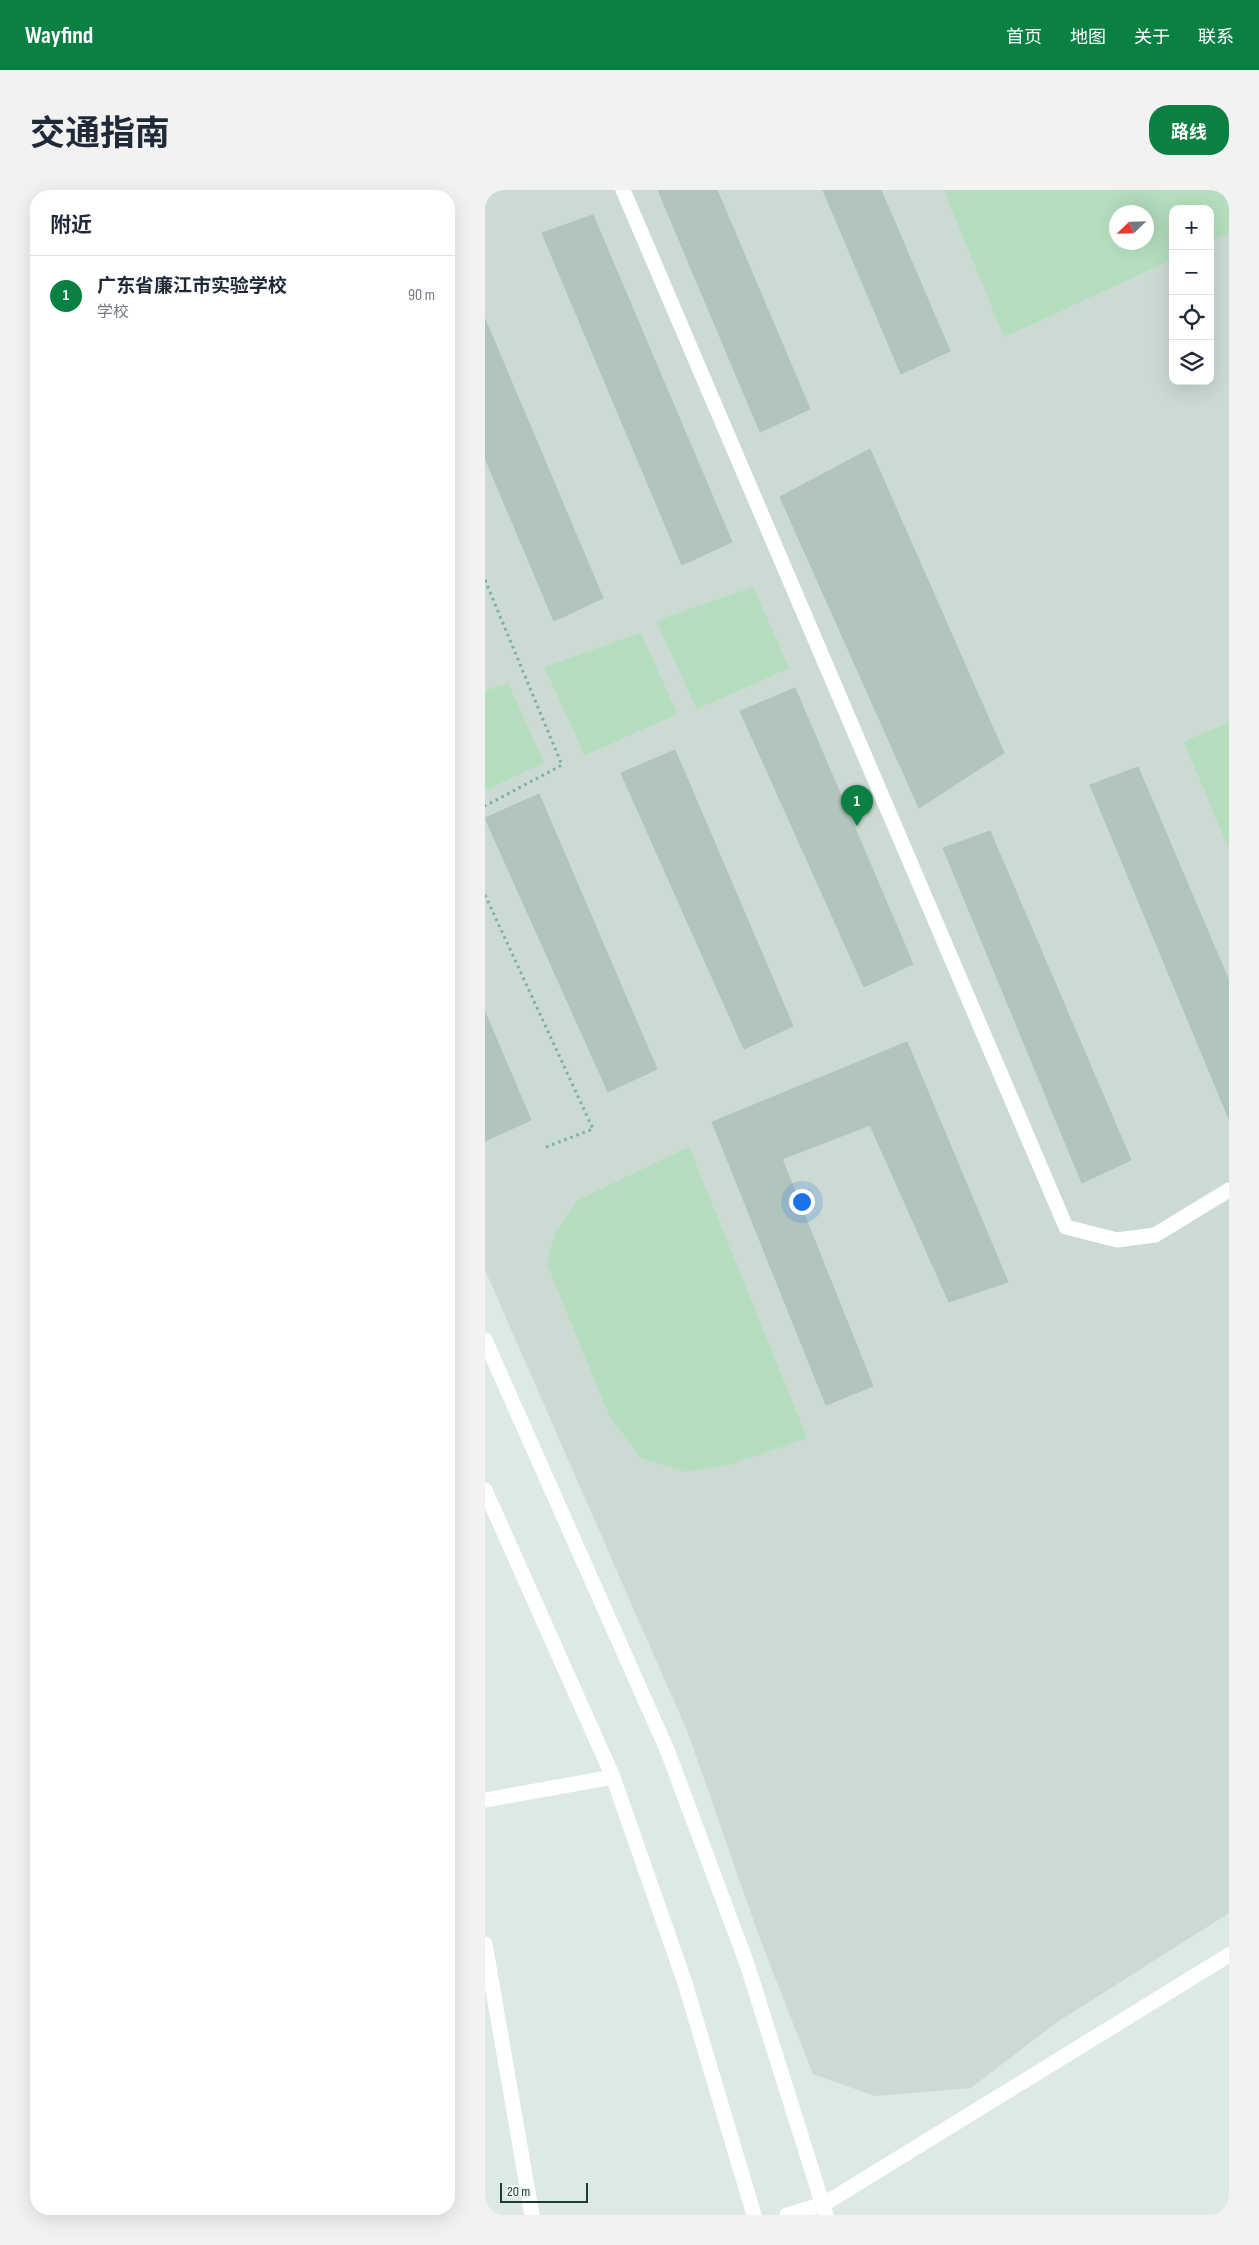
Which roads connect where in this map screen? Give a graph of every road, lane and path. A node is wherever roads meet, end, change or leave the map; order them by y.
1 (623, 190) edge
2 (485, 580) edge
3 (485, 806) edge
4 (485, 895) edge
5 (546, 1147) dead end
6 (1229, 1190) edge
7 (485, 1340) edge
8 (485, 1490) edge
9 (613, 1777) junction
10 (485, 1800) edge
11 (485, 1944) edge
12 (1229, 1955) edge
13 (825, 2210) edge
14 (532, 2215) edge
15 (754, 2215) edge
16 (787, 2215) edge

1 - 6 street
2 - 3 path
4 - 5 path
7 - 13 street
8 - 9 street
9 - 10 street
9 - 15 street
11 - 14 street
12 - 13 street
13 - 16 street

